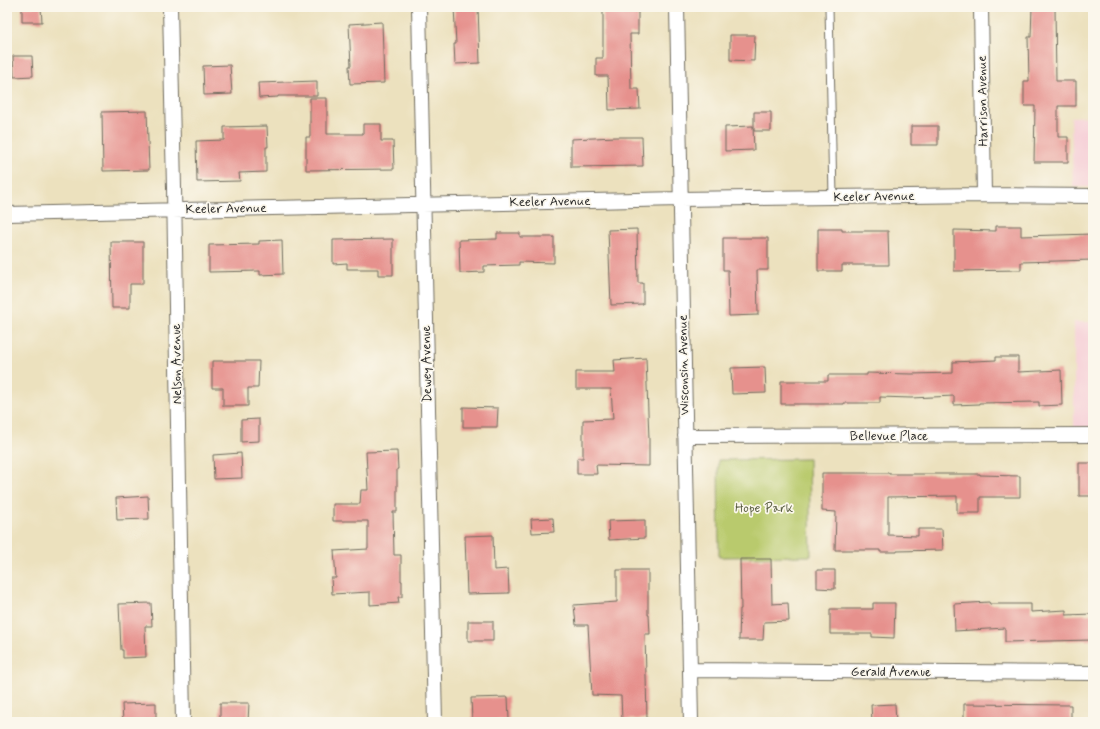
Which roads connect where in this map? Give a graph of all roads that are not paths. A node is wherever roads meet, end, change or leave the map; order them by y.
1 (170, 7) edge
2 (419, 7) edge
3 (677, 7) edge
4 (829, 7) edge
5 (981, 7) edge
6 (984, 195) junction
7 (1093, 196) edge
8 (833, 197) junction
9 (680, 199) junction
10 (424, 205) junction
11 (174, 210) junction
12 (7, 214) edge
13 (1093, 435) edge
14 (685, 436) junction
15 (690, 670) junction
16 (1093, 673) edge
17 (183, 722) edge
18 (435, 722) edge
19 (691, 722) edge

1 - 11 street, Nelson Avenue
2 - 10 street, Dewey Avenue
3 - 9 street, Wisconsin Avenue
4 - 8 lane
5 - 6 street, Harrison Avenue
6 - 7 street, Keeler Avenue
6 - 8 street, Keeler Avenue
8 - 9 street, Keeler Avenue
9 - 10 street, Keeler Avenue
9 - 14 street, Wisconsin Avenue
10 - 11 street, Keeler Avenue
10 - 18 street, Dewey Avenue
11 - 12 street, Keeler Avenue
11 - 17 street, Nelson Avenue
13 - 14 street, Bellevue Place
14 - 15 street, Wisconsin Avenue
15 - 16 street, Gerald Avenue
15 - 19 street, Wisconsin Avenue

